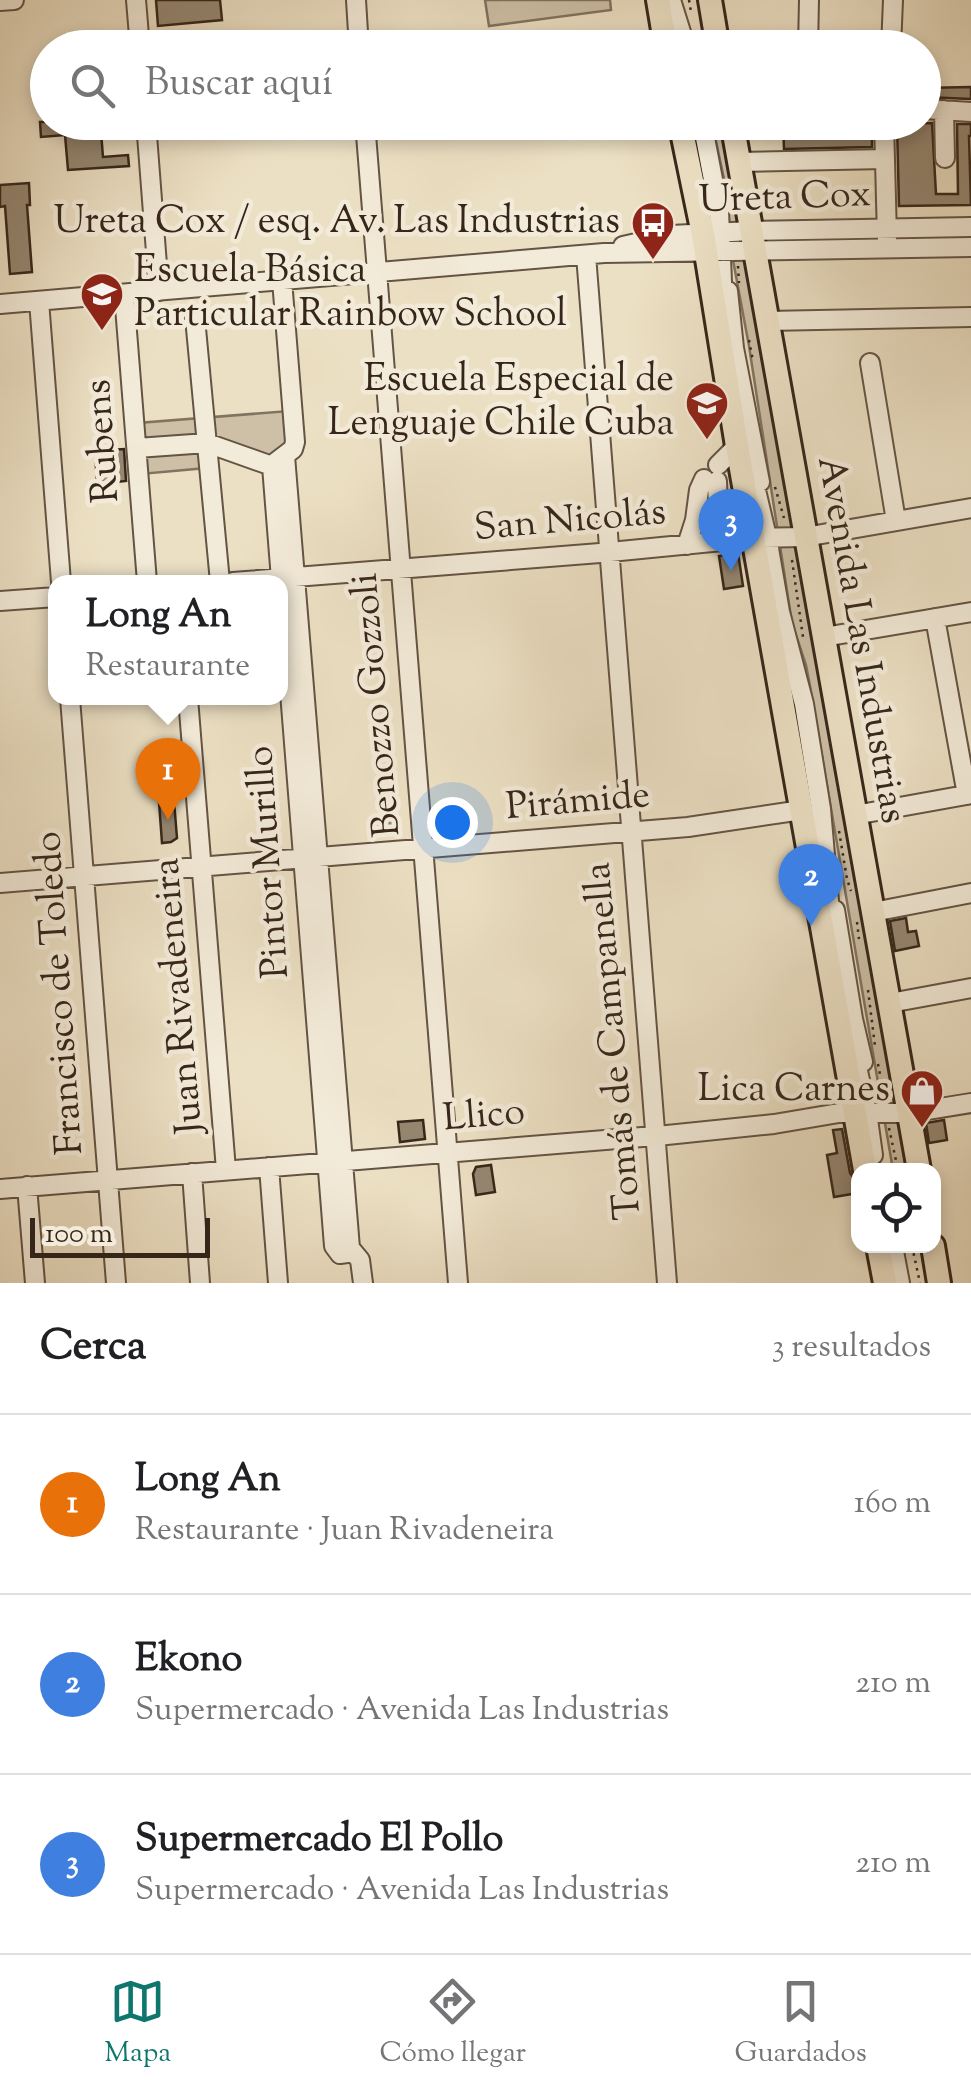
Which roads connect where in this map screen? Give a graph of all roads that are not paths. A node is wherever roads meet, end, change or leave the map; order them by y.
1 (14, 0) edge
2 (136, 0) edge
3 (356, 0) edge
4 (658, 0) edge
5 (674, 0) edge
6 (710, 0) edge
7 (810, 0) edge
8 (893, 0) edge
9 (0, 1) edge
10 (138, 30) edge
11 (358, 30) edge
12 (663, 30) edge
13 (683, 30) edge
14 (715, 30) edge
15 (809, 30) edge
16 (892, 30) edge
17 (941, 110) edge
18 (944, 110) junction
19 (971, 112) edge
20 (147, 140) edge
21 (366, 140) edge
22 (687, 140) edge
23 (709, 140) edge
24 (735, 140) edge
25 (884, 140) edge
26 (946, 158) dead end
27 (885, 159) junction
28 (739, 162) junction
29 (971, 227) edge
30 (886, 228) junction
31 (728, 243) junction
32 (971, 247) edge
33 (887, 248) junction
34 (595, 254) junction
35 (376, 272) junction
36 (282, 280) junction
37 (160, 291) junction
38 (120, 294) junction
39 (39, 301) junction
40 (0, 304) edge
41 (201, 317) dead end
42 (971, 317) edge
43 (767, 321) junction
44 (870, 363) dead end
45 (209, 444) junction
46 (736, 446) junction
47 (138, 448) junction
48 (278, 461) junction
49 (715, 484) junction
50 (746, 500) junction
51 (971, 508) edge
52 (697, 509) junction
53 (896, 521) junction
54 (771, 537) junction
55 (687, 545) junction
56 (609, 552) junction
57 (400, 569) junction
58 (60, 575) edge
59 (137, 575) edge
60 (147, 575) edge
61 (219, 575) edge
62 (288, 575) edge
63 (288, 578) joint
64 (48, 598) edge
65 (0, 601) edge
66 (971, 612) edge
67 (935, 618) junction
68 (814, 642) junction
69 (71, 705) edge
70 (189, 705) edge
71 (969, 795) edge
72 (802, 810) junction
73 (846, 819) junction
74 (630, 832) junction
75 (422, 848) junction
76 (310, 858) junction
77 (202, 866) junction
78 (84, 876) junction
79 (0, 882) edge
80 (971, 893) edge
81 (866, 914) junction
82 (971, 988) edge
83 (890, 1004) junction
84 (971, 1103) edge
85 (878, 1112) junction
86 (655, 1136) junction
87 (447, 1153) junction
88 (335, 1162) junction
89 (867, 1163) edge
90 (878, 1163) edge
91 (915, 1163) edge
92 (269, 1167) junction
93 (226, 1170) junction
94 (192, 1173) junction
95 (108, 1180) junction
96 (27, 1186) junction
97 (0, 1189) edge
98 (879, 1253) edge
99 (891, 1253) edge
100 (933, 1253) edge
101 (35, 1283) edge
102 (116, 1283) edge
103 (200, 1283) edge
104 (278, 1283) edge
105 (363, 1283) edge
106 (458, 1283) edge
107 (667, 1283) edge
108 (885, 1283) edge
109 (897, 1283) edge
110 (939, 1283) edge

1 - 9 street
2 - 10 street
3 - 11 street
4 - 12 main road
5 - 13 street
6 - 14 main road
7 - 15 street
8 - 16 street
17 - 18 street
18 - 19 street
18 - 26 street
20 - 37 street
21 - 35 street, Benozzo Gozzoli
22 - 31 main road, Avenida Las Industrias
23 - 31 street
24 - 28 main road, Avenida Las Industrias
25 - 27 street
27 - 28 street
27 - 30 street
28 - 31 main road, Avenida Las Industrias
29 - 30 street, Ureta Cox
30 - 31 street, Ureta Cox
30 - 33 street
31 - 33 street, Ureta Cox
31 - 34 street, Ureta Cox
31 - 43 main road, Avenida Las Industrias
31 - 46 main road, Avenida Las Industrias
31 - 54 street
32 - 33 street, Ureta Cox
34 - 35 street, Ureta Cox
34 - 56 street, Tomás de Campanella
35 - 36 street, Ureta Cox
35 - 57 street, Benozzo Gozzoli
36 - 37 street, Ureta Cox
36 - 48 street, Pintor Murillo
37 - 38 street, Ureta Cox
38 - 39 street, Ureta Cox
38 - 47 street, Rubens
38 - 59 street, Rubens
39 - 40 street, Ureta Cox
39 - 58 street
41 - 45 street
42 - 43 street
43 - 54 main road, Avenida Las Industrias
44 - 53 street
45 - 47 street
45 - 48 street
45 - 61 street
46 - 49 street
46 - 50 main road, Avenida Las Industrias
47 - 60 street, Rubens
48 - 62 street, Pintor Murillo
49 - 50 street
49 - 52 street
49 - 52 street
49 - 54 street
50 - 54 main road, Avenida Las Industrias
51 - 53 street, San Nicolás
52 - 55 street
53 - 54 street, San Nicolás
54 - 55 street, San Nicolás
54 - 68 main road, Avenida Las Industrias
54 - 72 main road, Avenida Las Industrias
54 - 85 street
55 - 56 street, San Nicolás
56 - 57 street, San Nicolás
56 - 74 street, Tomás de Campanella
57 - 63 street, San Nicolás
57 - 75 street, Benozzo Gozzoli
63 - 76 street, Pintor Murillo
64 - 65 street
66 - 67 street
67 - 68 street
67 - 71 street
68 - 73 main road, Avenida Las Industrias
69 - 78 street, Francisco de Toledo
70 - 77 street, Juan Rivadeneira
71 - 73 street
72 - 74 street, Pirámide
72 - 85 main road, Avenida Las Industrias
73 - 81 main road, Avenida Las Industrias
74 - 75 street, Pirámide
74 - 86 street, Tomás de Campanella
75 - 76 street, Pirámide
75 - 87 street, Benozzo Gozzoli
76 - 77 street, Pirámide
76 - 88 street, Pintor Murillo
77 - 78 street, Pirámide
77 - 93 street, Juan Rivadeneira
78 - 79 street, Pirámide
78 - 95 street, Francisco de Toledo
80 - 81 street
81 - 83 main road, Avenida Las Industrias
82 - 83 street
83 - 85 main road, Avenida Las Industrias
84 - 85 street, Llico
85 - 86 street, Llico
85 - 89 main road, Avenida Las Industrias
85 - 90 street
85 - 91 main road, Avenida Las Industrias
86 - 87 street, Llico
86 - 107 street, Tomás de Campanella
87 - 88 street, Llico
87 - 106 street, Benozzo Gozzoli
88 - 92 street, Llico
88 - 105 street, Pintor Murillo
92 - 93 street, Llico
92 - 104 street
93 - 94 street, Llico
94 - 95 street, Llico
94 - 103 street
95 - 96 street, Llico
95 - 102 street, Francisco de Toledo
96 - 97 street, Llico
96 - 101 street
98 - 108 main road
99 - 109 street
100 - 110 main road

